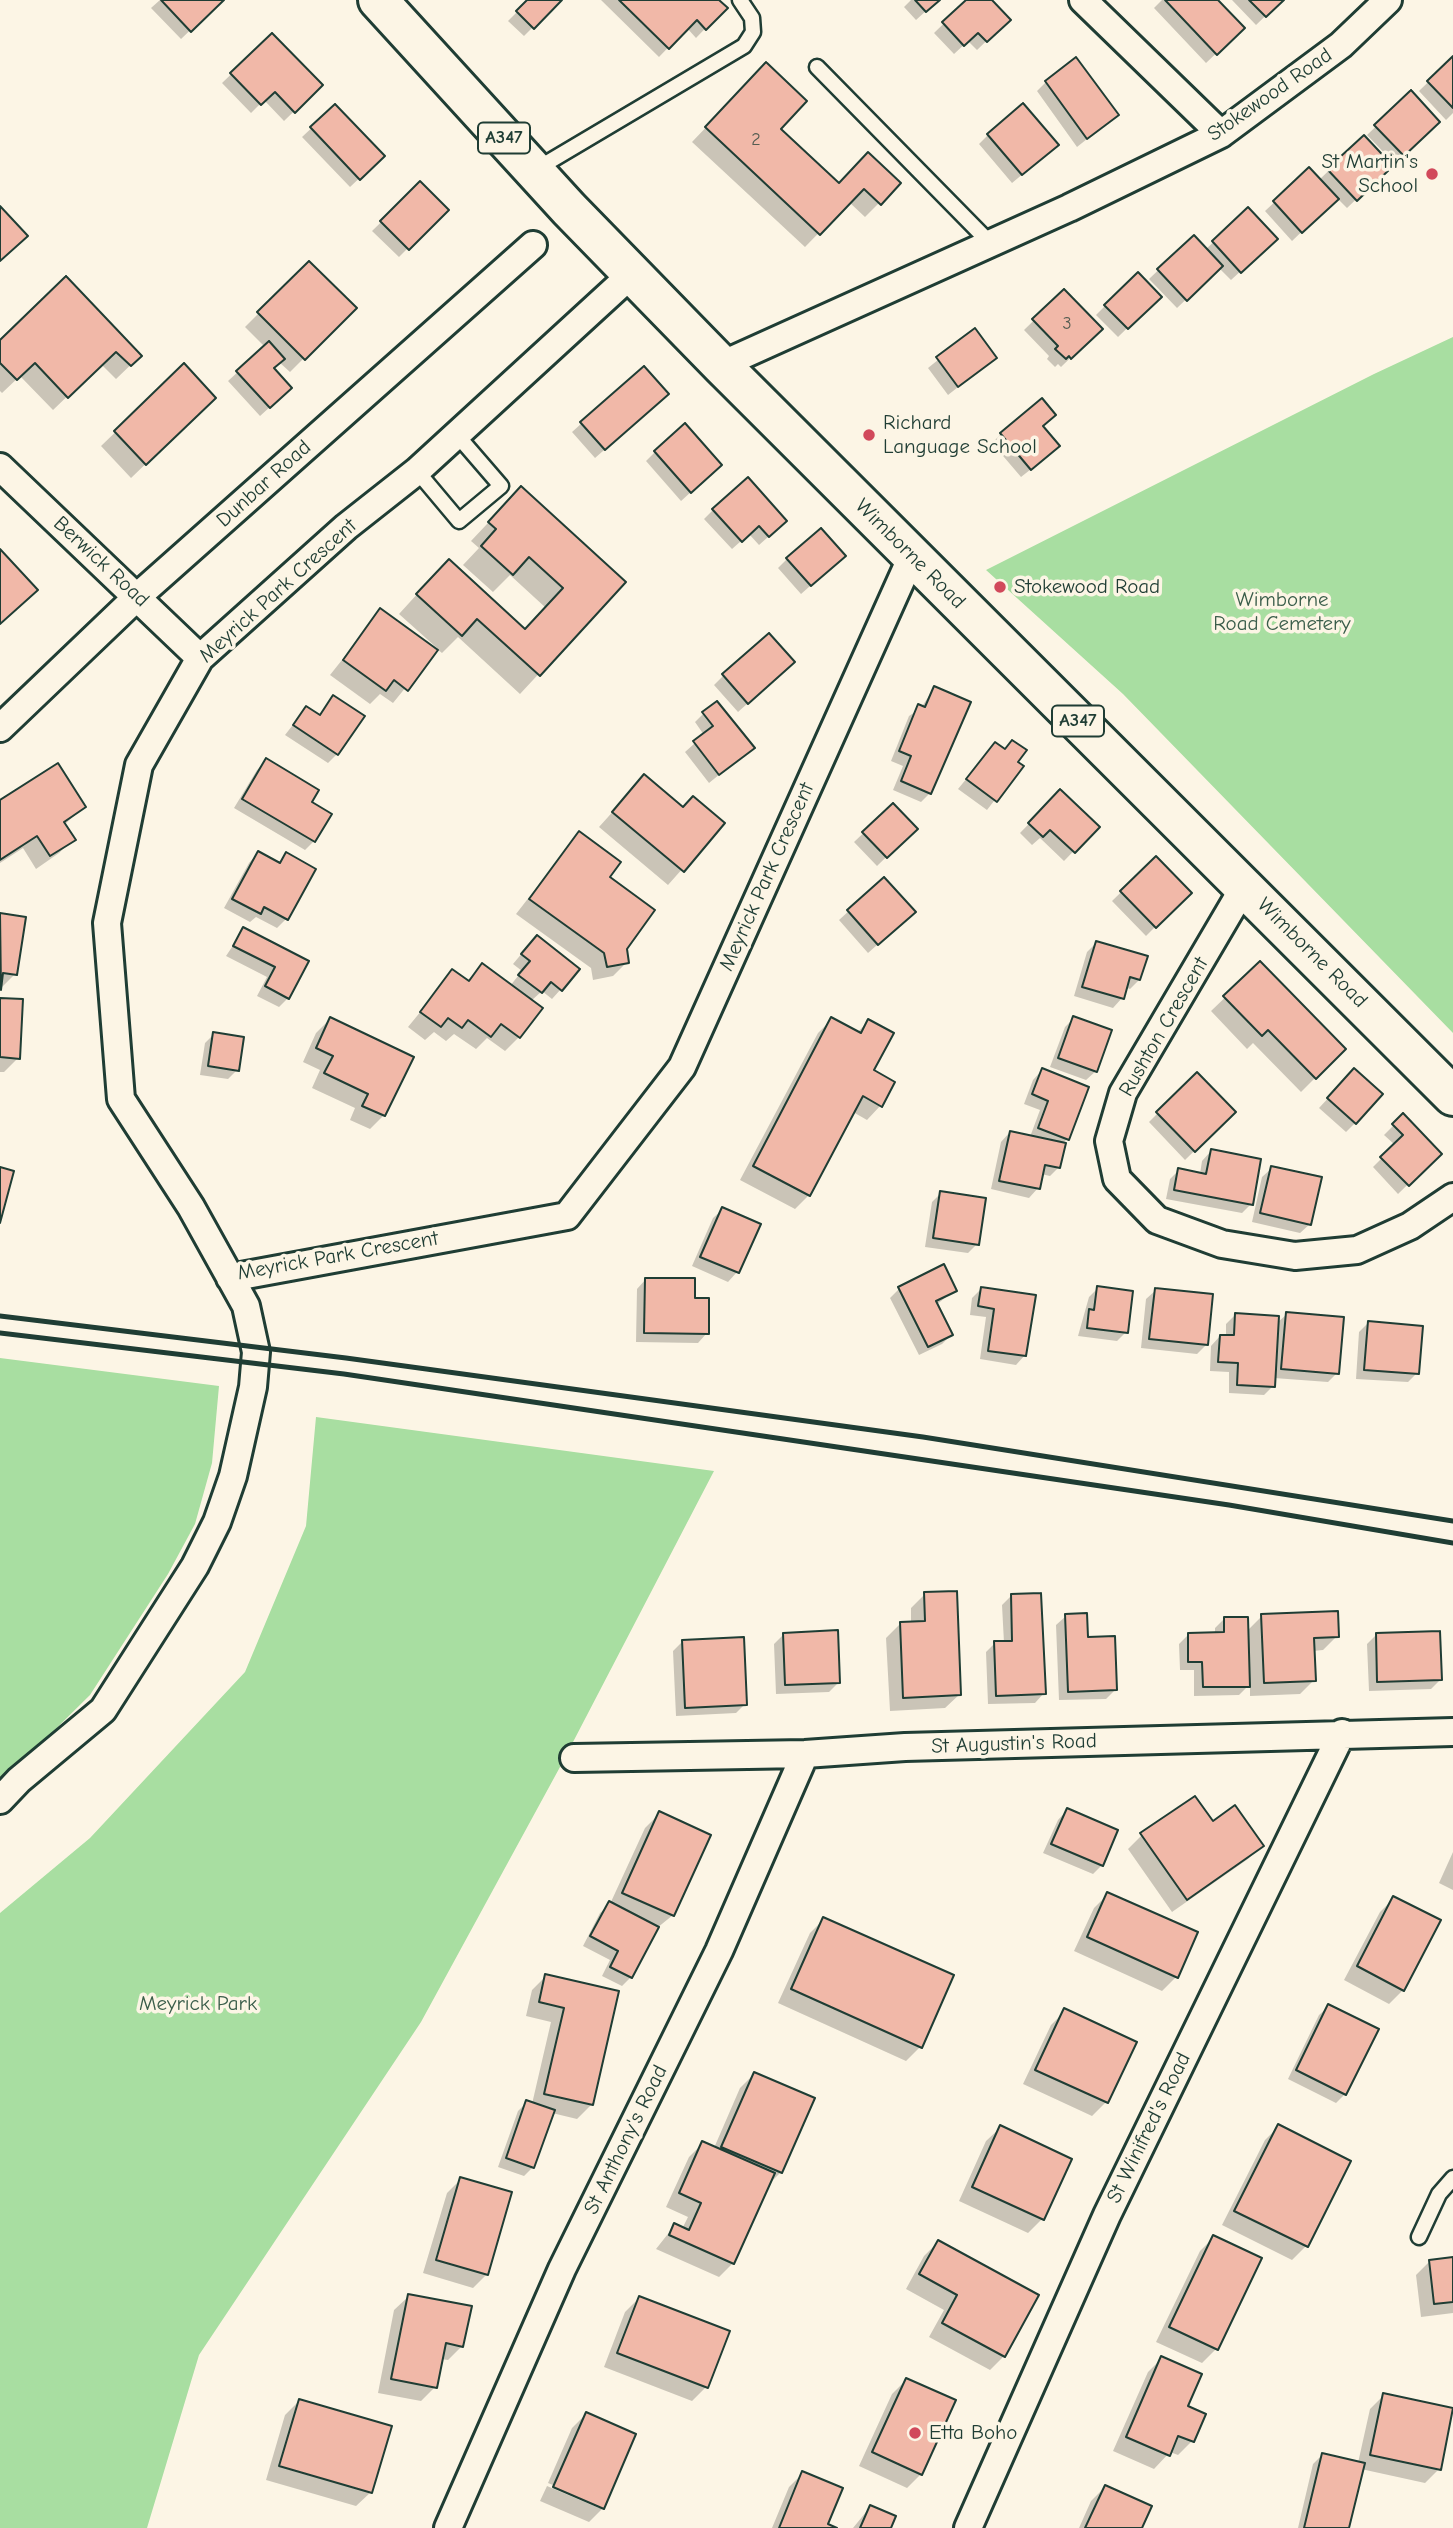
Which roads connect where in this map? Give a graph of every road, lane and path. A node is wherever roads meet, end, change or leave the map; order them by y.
1 (740, 0) edge
2 (1083, 0) edge
3 (1388, 0) edge
4 (384, 2) edge
5 (817, 67) dead end
6 (1221, 134) junction
7 (534, 170) junction
8 (990, 243) junction
9 (533, 246) dead end
10 (634, 272) junction
11 (721, 365) junction
12 (457, 435) junction
13 (417, 471) junction
14 (4, 478) edge
15 (912, 556) junction
16 (138, 596) junction
17 (200, 658) junction
18 (0, 729) edge
19 (1244, 887) junction
20 (1453, 1096) edge
21 (1453, 1197) edge
22 (230, 1278) junction
23 (1453, 1732) edge
24 (1342, 1733) junction
25 (804, 1754) junction
26 (574, 1758) dead end
27 (0, 1800) edge
28 (1453, 2178) edge
29 (1419, 2237) dead end
30 (448, 2528) edge
31 (968, 2528) edge

1 - 7 lane
2 - 6 street
3 - 6 street, Stokewood Road
4 - 7 main road, Wimborne Road / A347
5 - 8 lane
6 - 8 street, Stokewood Road
7 - 10 main road, Wimborne Road / A347
8 - 11 street, Stokewood Road
9 - 16 street, Dunbar Road
10 - 11 main road, Wimborne Road / A347
10 - 12 street, Meyrick Park Crescent
11 - 15 main road, Wimborne Road / A347
12 - 13 street, Meyrick Park Crescent
12 - 13 lane
13 - 17 street, Meyrick Park Crescent
14 - 16 street, Berwick Road
15 - 19 main road, Wimborne Road / A347
15 - 22 street, Meyrick Park Crescent
16 - 17 street, Berwick Road
16 - 18 street, Dunbar Road
17 - 22 street, Meyrick Park Crescent
19 - 20 main road, Wimborne Road / A347
19 - 21 street, Rushton Crescent
22 - 27 street
23 - 24 street, St Augustin's Road
24 - 25 street, St Augustin's Road
24 - 31 street, St Winifred's Road
25 - 26 street, St Augustin's Road
25 - 30 street, St Anthony's Road
28 - 29 lane

